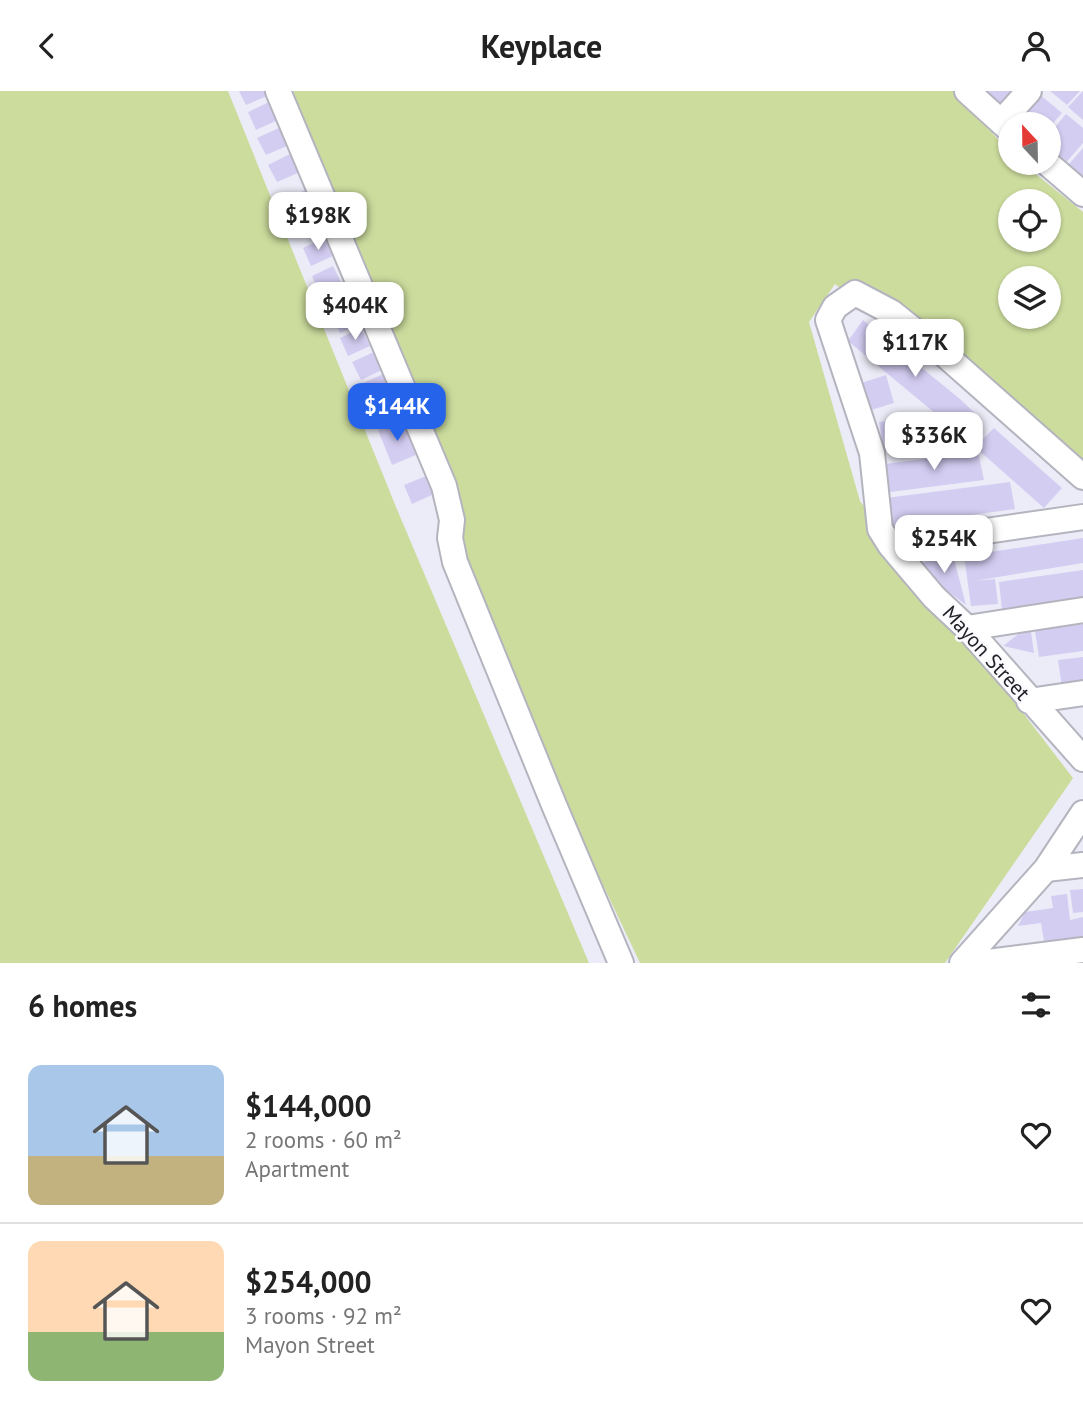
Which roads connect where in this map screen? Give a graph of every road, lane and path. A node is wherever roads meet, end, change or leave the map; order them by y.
1 (278, 91) edge
2 (967, 91) edge
3 (1029, 91) edge
4 (1015, 112) edge
5 (998, 120) edge
6 (1061, 175) edge
7 (1083, 194) edge
8 (1083, 477) edge
9 (1083, 517) edge
10 (890, 545) junction
11 (1083, 610) edge
12 (967, 628) junction
13 (1083, 693) edge
14 (1029, 701) junction
15 (1083, 759) edge
16 (1083, 813) edge
17 (1083, 865) edge
18 (1046, 869) junction
19 (1083, 950) edge
20 (621, 963) edge
21 (962, 963) edge
22 (980, 963) edge

1 - 20 street
2 - 5 street
3 - 4 street
6 - 7 street
8 - 10 street
9 - 10 street
10 - 12 street, Mayon Street
11 - 12 street
12 - 14 street, Mayon Street
13 - 14 street
14 - 15 street, Mayon Street
16 - 18 street
17 - 18 street
18 - 21 street
19 - 22 street

